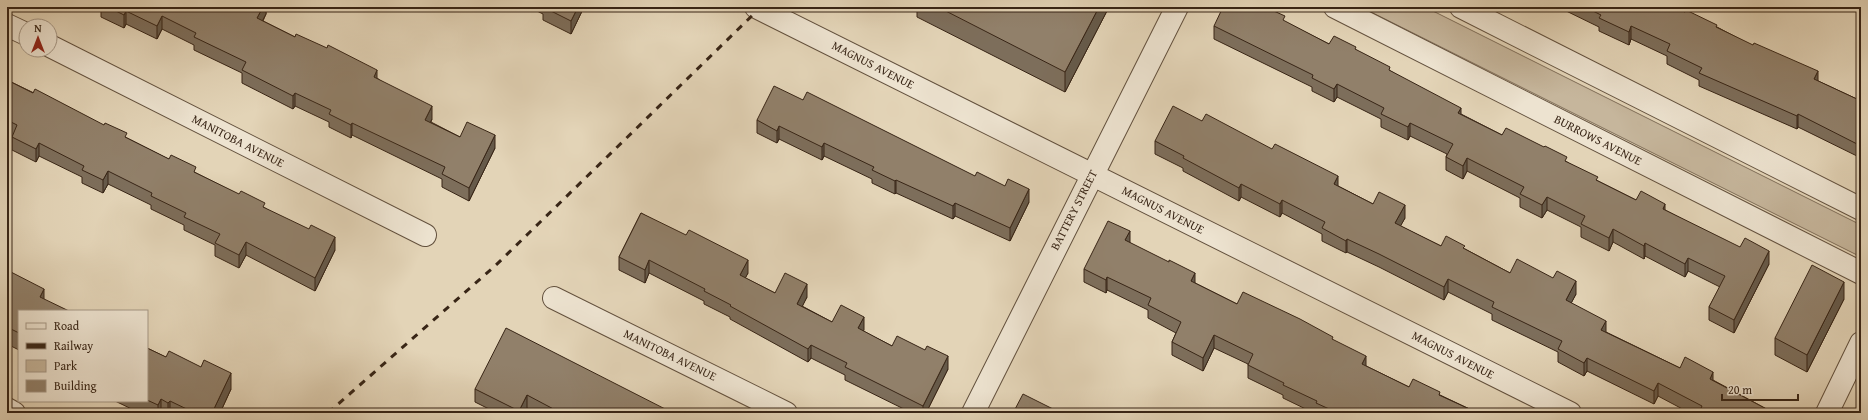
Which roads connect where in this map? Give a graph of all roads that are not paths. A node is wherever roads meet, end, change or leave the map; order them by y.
1 (756, 7) edge
2 (1177, 7) edge
3 (1335, 7) edge
4 (1461, 7) edge
5 (7, 25) edge
6 (18, 30) edge
7 (58, 50) edge
8 (1092, 174) junction
9 (1861, 209) edge
10 (426, 235) dead end
11 (1861, 273) edge
12 (554, 298) dead end
13 (1861, 343) edge
14 (7, 409) edge
15 (14, 413) edge
16 (786, 413) edge
17 (973, 413) edge
18 (1570, 413) edge
19 (1827, 413) edge

1 - 8 street, MAGNUS AVENUE
2 - 8 street, BATTERY STREET
3 - 11 street, BURROWS AVENUE
4 - 9 street
5 - 6 street
7 - 10 street, MANITOBA AVENUE
8 - 17 street, BATTERY STREET
8 - 18 street, MAGNUS AVENUE
12 - 16 street, MANITOBA AVENUE
13 - 19 street
14 - 15 street

